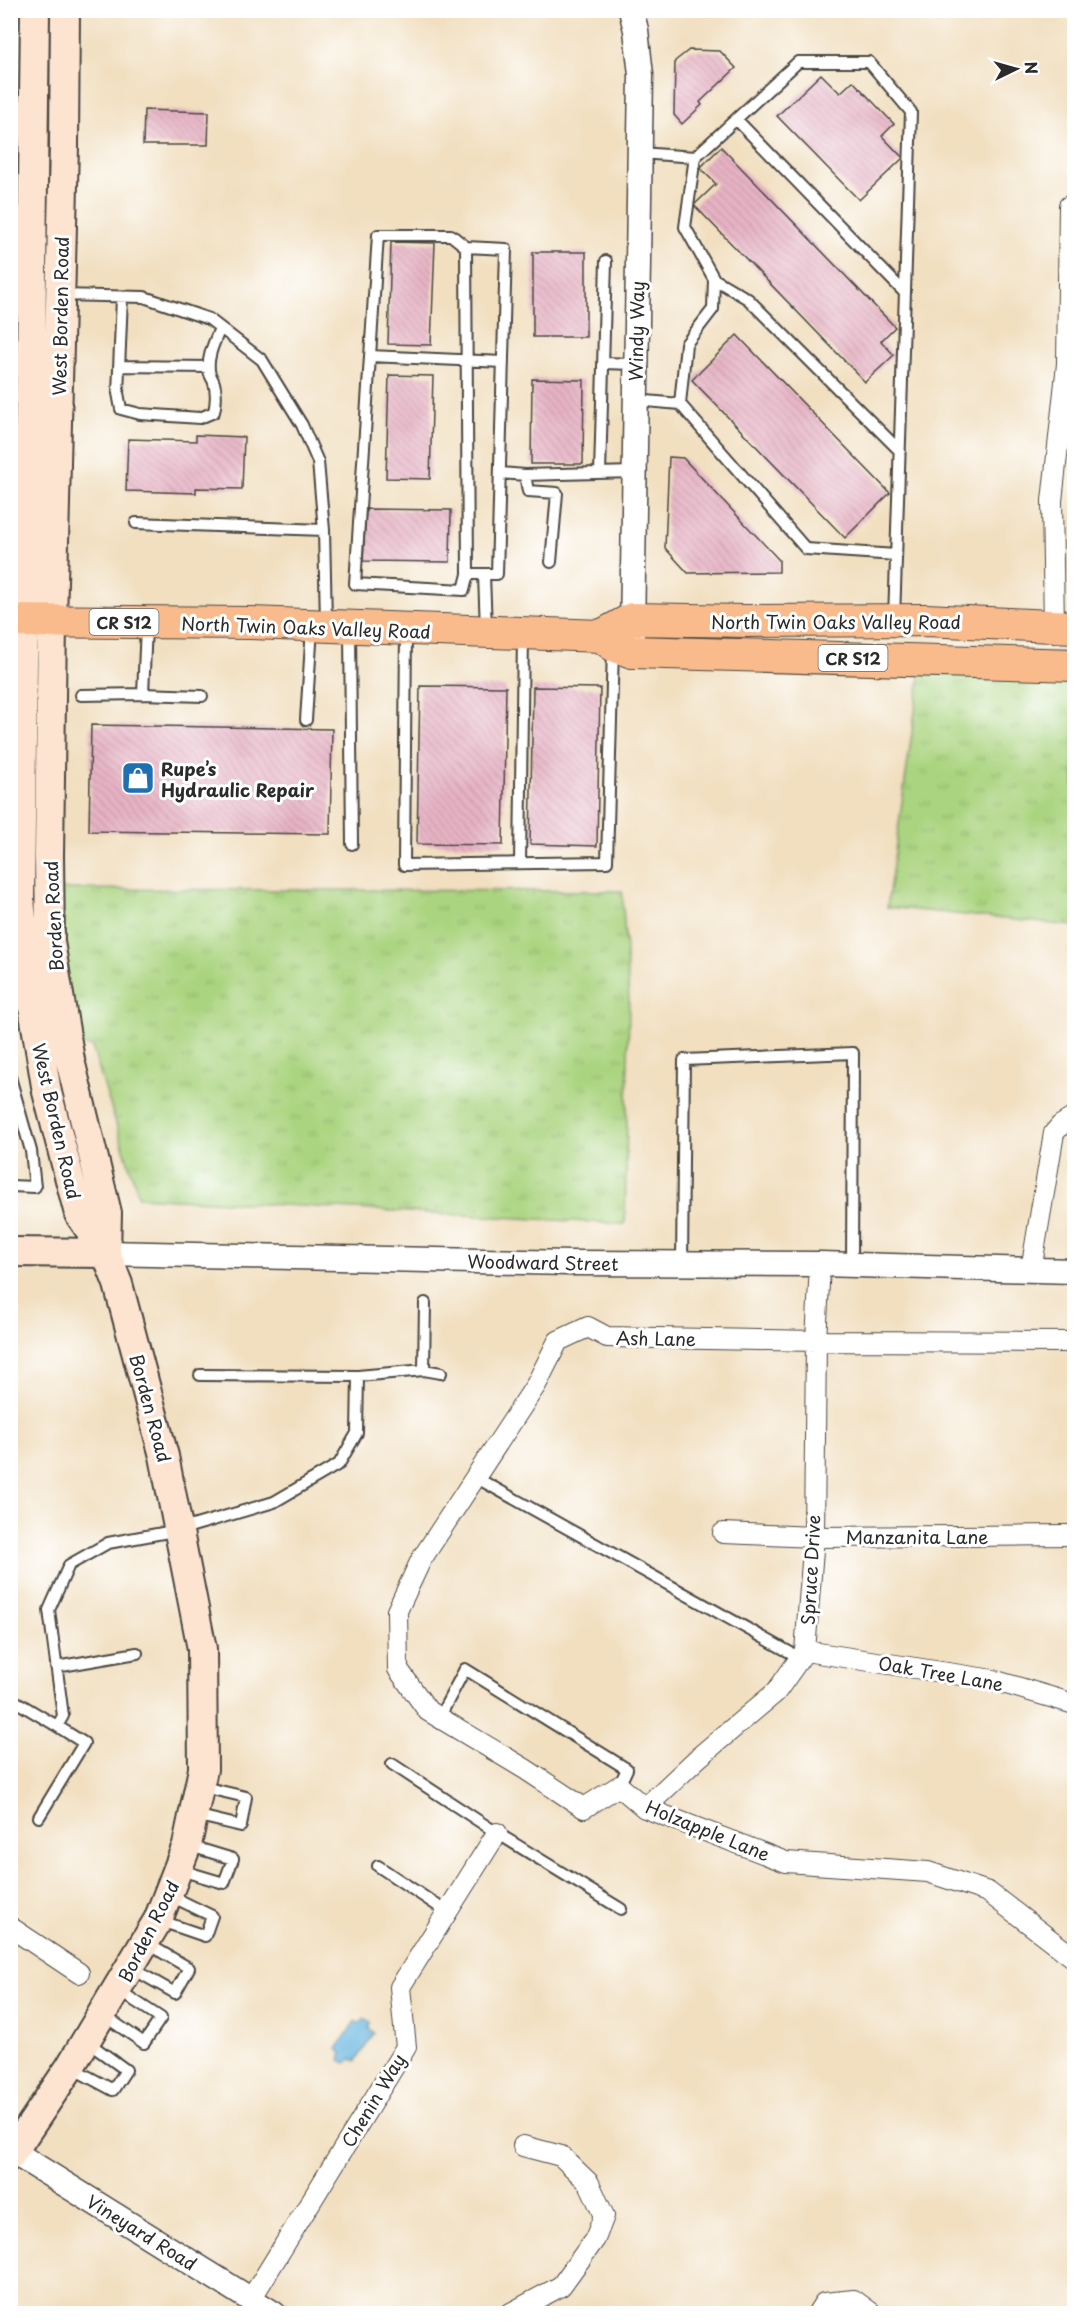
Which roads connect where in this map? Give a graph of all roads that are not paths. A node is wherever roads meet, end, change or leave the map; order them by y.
1 (34, 10) edge
2 (65, 10) edge
3 (631, 10) edge
4 (736, 119) junction
5 (640, 153) junction
6 (695, 157) junction
7 (1069, 206) dead end
8 (466, 247) junction
9 (606, 261) dead end
10 (714, 279) junction
11 (21, 293) edge
12 (905, 293) junction
13 (60, 295) junction
14 (122, 297) junction
15 (220, 328) junction
16 (370, 356) junction
17 (467, 360) junction
18 (503, 362) junction
19 (603, 363) junction
20 (636, 364) junction
21 (119, 366) junction
22 (209, 367) junction
23 (635, 400) junction
24 (680, 404) junction
25 (900, 452) junction
26 (633, 472) junction
27 (500, 473) junction
28 (600, 473) junction
29 (525, 475) junction
30 (136, 523) dead end
31 (324, 530) junction
32 (896, 555) junction
33 (551, 562) dead end
34 (468, 574) junction
35 (484, 575) junction
36 (632, 619) junction
37 (894, 620) junction
38 (29, 621) edge
39 (146, 623) junction
40 (329, 626) junction
41 (1064, 626) edge
42 (406, 629) junction
43 (486, 632) junction
44 (523, 633) junction
45 (615, 644) junction
46 (1074, 665) edge
47 (143, 694) junction
48 (81, 695) dead end
49 (202, 696) dead end
50 (306, 720) dead end
51 (352, 844) dead end
52 (520, 863) junction
53 (50, 1032) junction
54 (10, 1077) edge
55 (1074, 1118) edge
56 (10, 1186) edge
57 (10, 1252) edge
58 (106, 1253) junction
59 (682, 1263) junction
60 (820, 1264) junction
61 (852, 1265) junction
62 (1031, 1270) junction
63 (1074, 1270) edge
64 (425, 1304) dead end
65 (816, 1341) junction
66 (1074, 1342) edge
67 (424, 1370) junction
68 (441, 1373) dead end
69 (200, 1375) dead end
70 (358, 1376) junction
71 (475, 1477) junction
72 (179, 1530) junction
73 (723, 1533) dead end
74 (1074, 1535) edge
75 (814, 1537) junction
76 (137, 1653) dead end
77 (803, 1655) junction
78 (56, 1667) junction
79 (10, 1698) edge
80 (1074, 1704) edge
81 (439, 1718) junction
82 (57, 1726) junction
83 (392, 1764) dead end
84 (619, 1785) junction
85 (199, 1786) junction
86 (645, 1808) junction
87 (193, 1815) junction
88 (39, 1817) dead end
89 (497, 1833) junction
90 (378, 1866) dead end
91 (168, 1894) junction
92 (621, 1909) dead end
93 (447, 1912) junction
94 (10, 1927) edge
95 (1074, 1958) edge
96 (79, 1973) dead end
97 (124, 1979) junction
98 (102, 2014) junction
99 (86, 2040) junction
100 (70, 2067) junction
101 (523, 2146) dead end
102 (11, 2158) edge
103 (251, 2299) junction
104 (274, 2313) edge
105 (509, 2313) edge
106 (817, 2313) edge
107 (873, 2313) edge

1 - 11 main road, West Borden Road
2 - 13 main road, West Borden Road
3 - 5 street, Windy Way
4 - 6 lane
4 - 12 lane
4 - 12 lane
5 - 6 lane
5 - 20 street, Windy Way
6 - 10 lane
7 - 41 street
8 - 16 lane
8 - 17 lane
8 - 18 lane
9 - 19 lane
10 - 24 lane
10 - 25 lane
11 - 38 main road, West Borden Road
12 - 25 lane
13 - 14 lane
13 - 38 main road, West Borden Road
14 - 15 lane
14 - 21 lane
15 - 22 lane
15 - 31 lane
16 - 17 lane
16 - 34 lane
17 - 18 lane
17 - 34 lane
18 - 27 lane
19 - 20 lane
19 - 28 lane
20 - 23 street, Windy Way
21 - 22 lane
21 - 22 lane
23 - 24 lane
23 - 26 street, Windy Way
24 - 32 lane
25 - 32 lane
26 - 28 lane
26 - 36 street, Windy Way
27 - 29 lane
27 - 35 lane
28 - 29 lane
29 - 33 lane
30 - 31 lane
31 - 40 lane
32 - 37 lane
34 - 35 lane
35 - 43 lane
36 - 37 main road, North Twin Oaks Valley Road / CR S12
36 - 45 main road, North Twin Oaks Valley Road / CR S12
37 - 41 main road, North Twin Oaks Valley Road / CR S12
38 - 39 main road, North Twin Oaks Valley Road / CR S12
38 - 53 main road, Borden Road
38 - 53 main road, West Borden Road
39 - 40 main road, North Twin Oaks Valley Road / CR S12
39 - 47 lane
40 - 42 main road, North Twin Oaks Valley Road / CR S12
40 - 50 lane
40 - 51 lane
42 - 43 main road, North Twin Oaks Valley Road / CR S12
42 - 52 lane
43 - 44 main road, North Twin Oaks Valley Road / CR S12
44 - 45 main road, North Twin Oaks Valley Road / CR S12
44 - 52 lane
45 - 46 main road, North Twin Oaks Valley Road / CR S12
45 - 52 lane
47 - 48 lane
47 - 49 lane
53 - 58 main road, Borden Road
54 - 56 lane
55 - 62 street
57 - 58 main road, Woodward Street
58 - 59 street, Woodward Street
58 - 72 main road, Borden Road
59 - 60 street, Woodward Street
59 - 61 lane
60 - 61 street, Woodward Street
60 - 65 street, Spruce Drive
61 - 62 street, Woodward Street
62 - 63 street, Woodward Street
64 - 67 lane
65 - 66 street, Ash Lane
65 - 71 street, Ash Lane
65 - 75 street, Spruce Drive
67 - 68 lane
67 - 70 lane
69 - 70 lane
70 - 72 lane
71 - 77 lane
71 - 81 street, Ash Lane
72 - 78 lane
72 - 85 main road, Borden Road
73 - 75 street, Manzanita Lane
74 - 75 street, Manzanita Lane
75 - 77 street, Spruce Drive
76 - 78 lane
77 - 80 street, Oak Tree Lane
77 - 86 street
78 - 82 lane
79 - 82 lane
81 - 84 street
81 - 84 lane
82 - 88 lane
83 - 89 lane
84 - 86 street, Holzapple Lane
85 - 87 main road, Borden Road
85 - 87 lane
86 - 95 street, Holzapple Lane
87 - 91 main road, Borden Road
89 - 92 lane
89 - 93 street, Chenin Way
90 - 93 lane
91 - 97 main road, Borden Road
91 - 97 lane
93 - 103 street, Chenin Way
94 - 96 street
97 - 98 main road, Borden Road
97 - 98 lane
98 - 99 main road, Borden Road
99 - 100 main road, Borden Road
99 - 100 lane
100 - 102 main road, Borden Road
101 - 105 street
102 - 103 street, Vineyard Road
103 - 104 street, Vineyard Road
106 - 107 street

